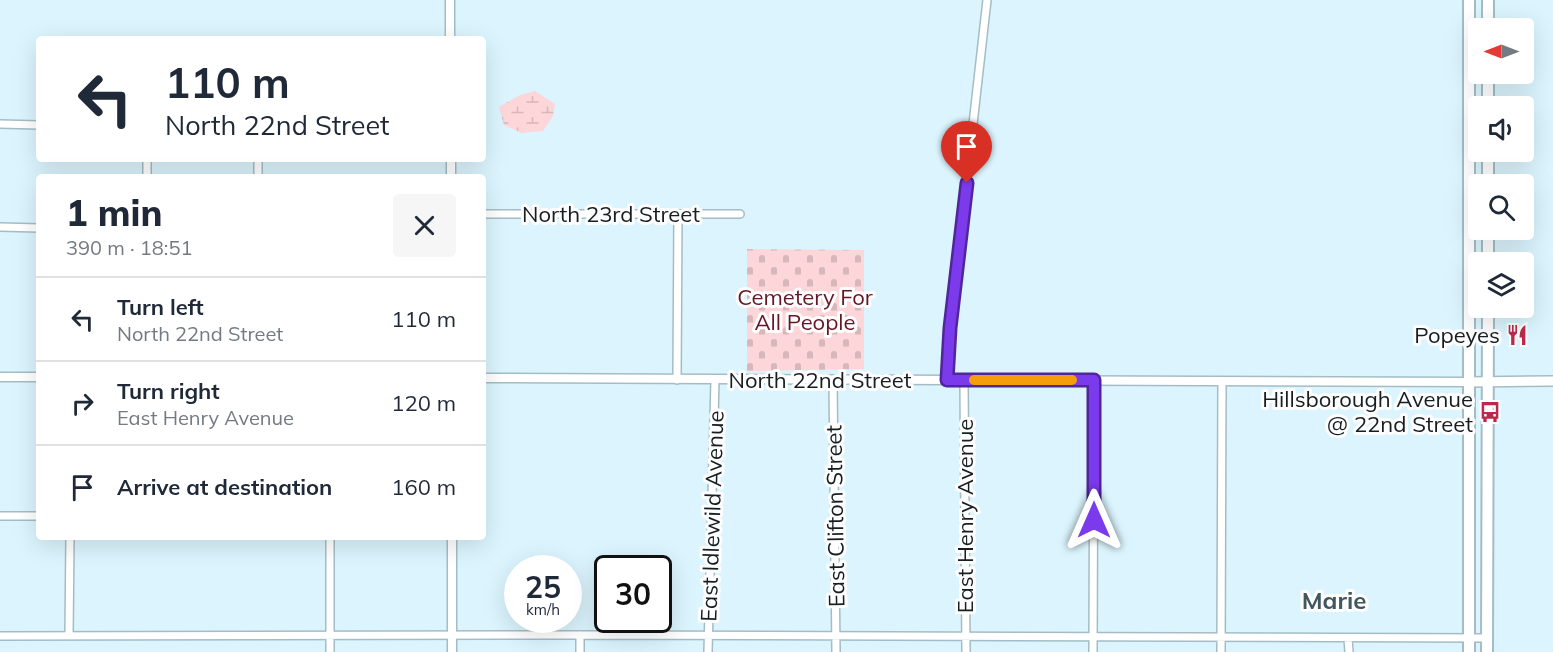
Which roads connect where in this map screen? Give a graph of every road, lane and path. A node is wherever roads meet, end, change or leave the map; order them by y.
1 (450, 0) edge
2 (987, 0) edge
3 (1468, 0) edge
4 (1488, 0) edge
5 (1488, 18) edge
6 (450, 36) edge
7 (0, 124) edge
8 (36, 125) edge
9 (486, 214) edge
10 (678, 214) junction
11 (740, 214) dead end
12 (0, 227) edge
13 (36, 228) edge
14 (1488, 318) edge
15 (0, 376) edge
16 (36, 377) edge
17 (486, 378) edge
18 (677, 380) junction
19 (715, 380) junction
20 (834, 380) junction
21 (947, 380) junction
22 (964, 380) junction
23 (1094, 380) junction
24 (1222, 381) junction
25 (1488, 381) junction
26 (1553, 381) edge
27 (1469, 382) junction
28 (0, 516) edge
29 (36, 516) edge
30 (70, 540) edge
31 (330, 540) edge
32 (452, 540) edge
33 (452, 635) junction
34 (580, 635) junction
35 (708, 635) junction
36 (836, 635) junction
37 (0, 636) edge
38 (69, 636) junction
39 (966, 636) junction
40 (330, 637) junction
41 (1093, 637) junction
42 (1221, 638) junction
43 (1348, 638) junction
44 (1487, 638) junction
45 (1468, 639) junction
46 (330, 652) edge
47 (452, 652) edge
48 (580, 652) edge
49 (708, 652) edge
50 (836, 652) edge
51 (966, 652) edge
52 (1093, 652) edge
53 (1221, 652) edge
54 (1349, 652) edge
55 (1469, 652) edge
56 (1487, 652) edge

1 - 6 street
2 - 21 street
3 - 27 main road
4 - 5 main road
7 - 8 street
9 - 10 street, North 23rd Street
10 - 11 street, North 23rd Street
10 - 18 street
12 - 13 street
14 - 25 main road
15 - 16 street
17 - 18 street, North 22nd Street
18 - 19 street, North 22nd Street
19 - 20 street, North 22nd Street
19 - 35 street, East Idlewild Avenue
20 - 21 street, North 22nd Street
20 - 36 street, East Clifton Street
21 - 22 street, North 22nd Street
22 - 23 street, North 22nd Street
22 - 39 street, East Henry Avenue
23 - 24 street, North 22nd Street
23 - 41 street
24 - 27 street, North 22nd Street
24 - 42 street
25 - 26 main road, North 22nd Street
25 - 27 main road, North 22nd Street
25 - 44 main road
27 - 45 main road
28 - 29 street
30 - 38 street
31 - 40 street
32 - 33 street
33 - 34 street
33 - 40 street
33 - 47 street
34 - 35 street
34 - 48 street
35 - 36 street
35 - 49 street, East Idlewild Avenue
36 - 39 street
36 - 50 street, East Clifton Street
37 - 38 street
38 - 40 street
39 - 41 street
39 - 51 street, East Henry Avenue
40 - 46 street
41 - 42 street
41 - 52 street
42 - 43 street
42 - 53 street
43 - 45 street
43 - 54 street
44 - 45 street
44 - 56 main road
45 - 55 main road

